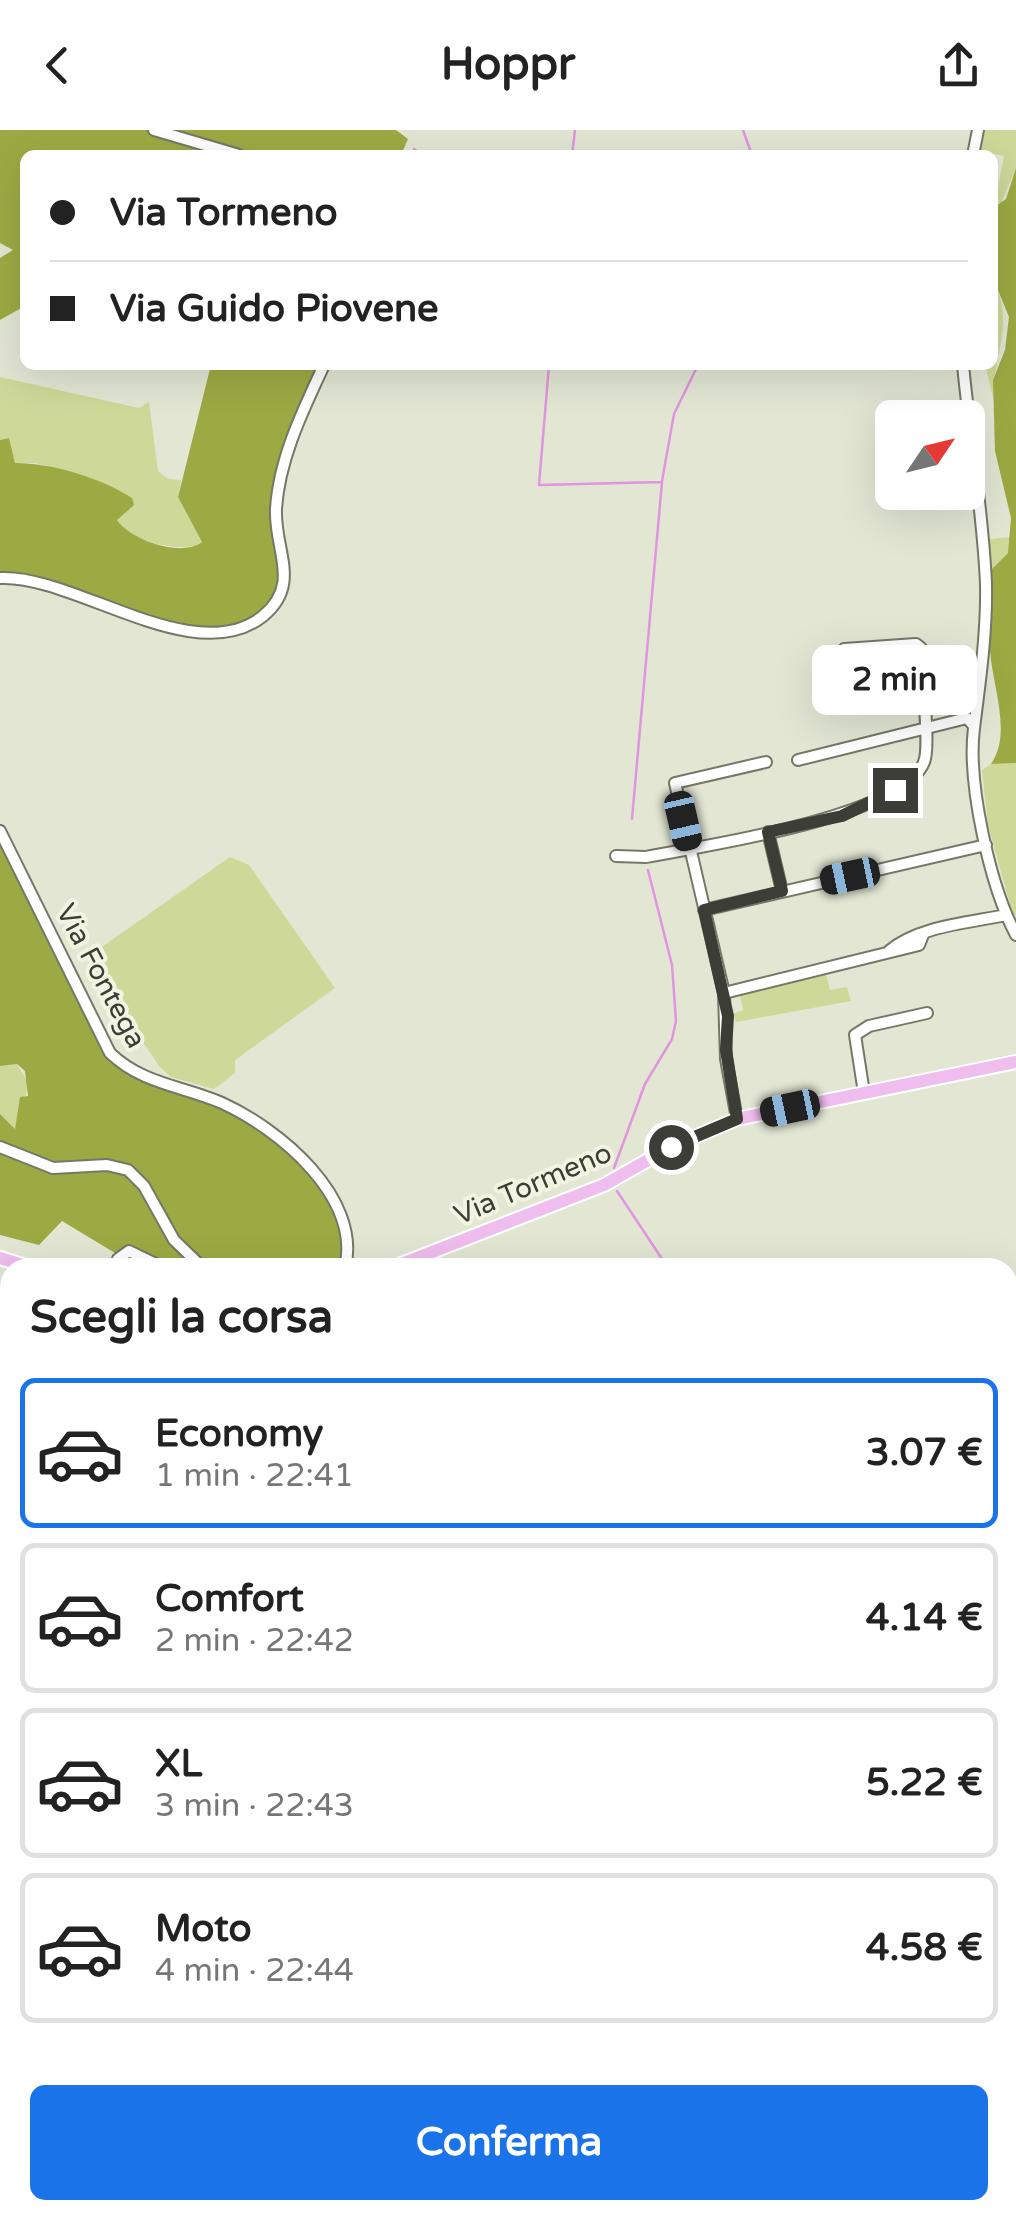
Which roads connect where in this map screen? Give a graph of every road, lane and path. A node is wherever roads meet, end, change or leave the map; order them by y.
1 (154, 130) edge
2 (222, 150) edge
3 (322, 370) edge
4 (964, 370) edge
5 (0, 578) edge
6 (844, 649) dead end
7 (923, 726) junction
8 (974, 726) junction
9 (798, 760) dead end
10 (766, 762) dead end
11 (0, 831) edge
12 (768, 832) junction
13 (986, 845) junction
14 (689, 848) junction
15 (616, 856) dead end
16 (782, 891) junction
17 (704, 910) junction
18 (1006, 915) junction
19 (1016, 934) edge
20 (724, 992) junction
21 (926, 1013) dead end
22 (1016, 1062) edge
23 (864, 1094) junction
24 (737, 1119) junction
25 (0, 1146) edge
26 (118, 1258) edge
27 (142, 1258) edge
28 (193, 1258) edge
29 (345, 1258) edge
30 (417, 1258) edge

1 - 2 street
3 - 5 street
4 - 8 street
6 - 7 street
7 - 8 street
7 - 9 street
7 - 12 street
8 - 13 street
10 - 14 street
11 - 29 street, Via Fontega
12 - 14 street
12 - 16 street
13 - 16 street
13 - 18 street
14 - 15 street
14 - 17 street
16 - 17 street
17 - 20 street
18 - 19 street
18 - 20 street
20 - 24 street
21 - 23 street
22 - 23 main road, Via Tormeno
23 - 24 main road, Via Tormeno
24 - 30 main road, Via Tormeno
25 - 28 street
26 - 27 street

